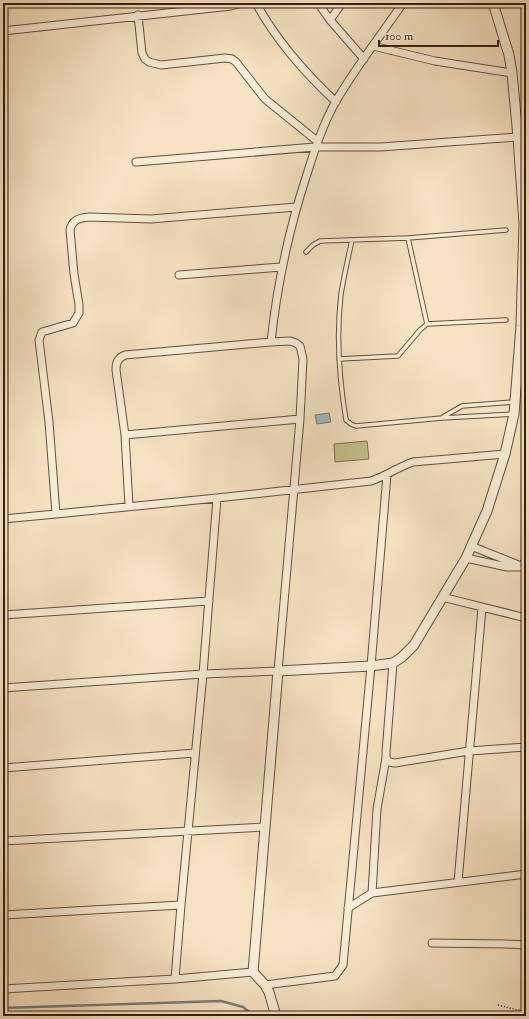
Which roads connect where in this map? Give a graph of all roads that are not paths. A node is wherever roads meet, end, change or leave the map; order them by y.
1 (242, 3) edge
2 (256, 3) edge
3 (318, 3) edge
4 (342, 3) edge
5 (403, 3) edge
6 (493, 3) edge
7 (138, 15) junction
8 (330, 20) junction
9 (3, 31) edge
10 (373, 46) junction
11 (364, 59) junction
12 (512, 73) junction
13 (336, 102) junction
14 (518, 137) junction
15 (316, 144) junction
16 (136, 162) dead end
17 (296, 207) junction
18 (525, 224) edge
19 (506, 230) dead end
20 (408, 238) junction
21 (352, 240) junction
22 (306, 252) dead end
23 (281, 267) junction
24 (179, 275) dead end
25 (524, 285) edge
26 (506, 320) dead end
27 (427, 324) junction
28 (524, 326) edge
29 (271, 342) junction
30 (339, 359) junction
31 (515, 402) junction
32 (514, 414) junction
33 (442, 418) junction
34 (300, 419) junction
35 (125, 435) junction
36 (505, 454) junction
37 (386, 475) junction
38 (294, 489) junction
39 (217, 498) junction
40 (129, 506) junction
41 (56, 514) junction
42 (3, 519) edge
43 (471, 546) junction
44 (466, 558) junction
45 (526, 559) edge
46 (524, 568) edge
47 (442, 597) junction
48 (208, 601) junction
49 (482, 608) junction
50 (3, 615) edge
51 (526, 618) edge
52 (393, 663) junction
53 (371, 666) junction
54 (278, 671) junction
55 (203, 674) junction
56 (3, 688) edge
57 (526, 747) edge
58 (469, 751) junction
59 (195, 754) junction
60 (386, 758) junction
61 (3, 768) edge
62 (265, 827) junction
63 (188, 830) junction
64 (3, 841) edge
65 (526, 874) edge
66 (458, 882) junction
67 (372, 894) junction
68 (181, 905) junction
69 (348, 908) junction
70 (3, 915) edge
71 (432, 943) dead end
72 (526, 945) edge
73 (253, 972) junction
74 (175, 979) junction
75 (265, 985) junction
76 (3, 990) edge
77 (276, 1016) edge

1 - 7 street
2 - 13 street
3 - 8 street
4 - 8 street
5 - 10 street
6 - 12 street
7 - 9 street
7 - 15 street
8 - 11 street
10 - 11 street
10 - 12 street
11 - 13 street
12 - 14 street
13 - 15 street
14 - 15 street
14 - 18 street
15 - 16 street
15 - 17 street
17 - 23 street
17 - 41 street
18 - 25 street
19 - 20 lane
20 - 21 lane
20 - 27 lane
21 - 22 lane
21 - 30 lane
23 - 24 street
23 - 29 street
25 - 28 street
26 - 27 lane
27 - 30 lane
28 - 31 street
29 - 34 street
29 - 35 street
30 - 33 lane
31 - 32 street
31 - 33 lane
32 - 33 lane
32 - 36 street
34 - 35 street
34 - 38 street
35 - 40 street
36 - 37 street
36 - 43 street
37 - 38 street
37 - 53 street
38 - 39 street
38 - 54 street
39 - 40 street
39 - 48 street
40 - 41 street
41 - 42 street
43 - 44 street
43 - 46 street
44 - 46 street
44 - 47 street
45 - 46 street
47 - 49 street
47 - 52 street
48 - 50 street
48 - 55 street
49 - 51 street
49 - 58 street
52 - 53 street
52 - 60 street
53 - 54 street
53 - 69 street
54 - 55 street
54 - 62 street
55 - 56 street
55 - 59 street
57 - 58 street
58 - 60 street
58 - 66 street
59 - 61 street
59 - 63 street
60 - 67 street
62 - 63 street
62 - 73 street
63 - 64 street
63 - 68 street
65 - 66 street
66 - 67 street
67 - 69 street
68 - 70 street
68 - 74 street
69 - 75 street
71 - 72 street
73 - 74 street
73 - 75 street
74 - 76 street
75 - 77 street

